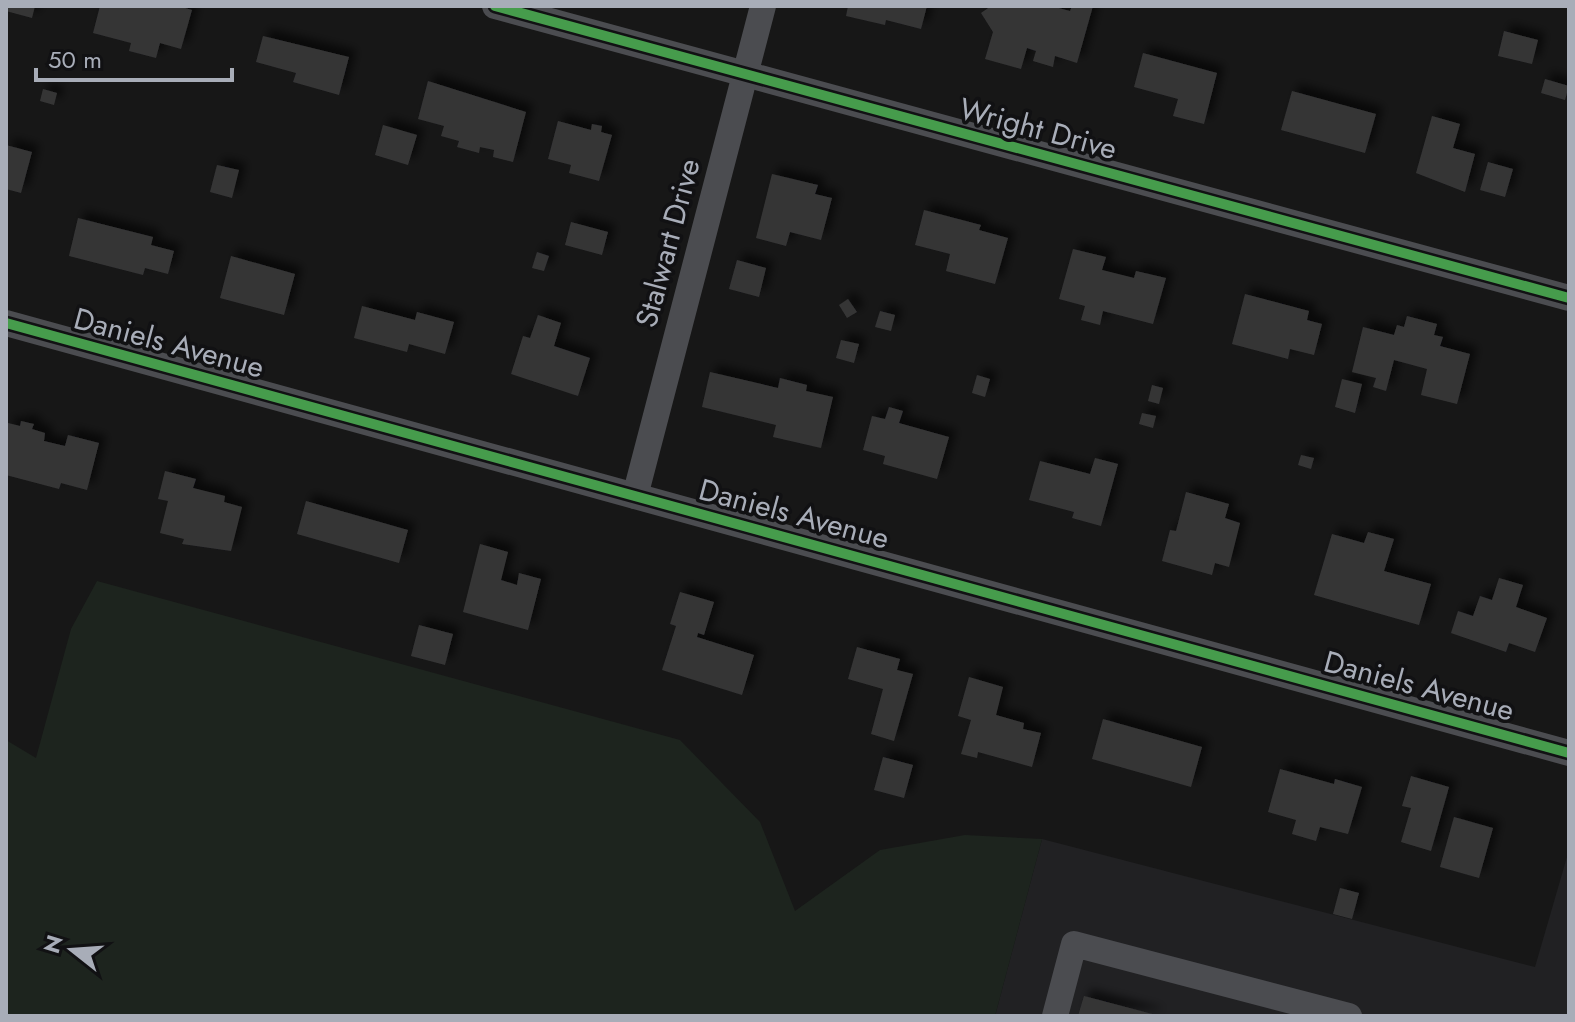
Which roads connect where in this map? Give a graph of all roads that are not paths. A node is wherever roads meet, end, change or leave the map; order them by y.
1 (495, 6) edge
2 (763, 6) edge
3 (745, 75) junction
4 (1569, 298) edge
5 (6, 323) edge
6 (635, 496) junction
7 (1569, 753) edge
8 (1055, 1016) edge
9 (1349, 1016) edge

1 - 3 street, Wright Drive
2 - 3 street, Stalwart Drive
3 - 4 street, Wright Drive
3 - 6 street, Stalwart Drive
5 - 6 street, Daniels Avenue
6 - 7 street, Daniels Avenue
8 - 9 street

